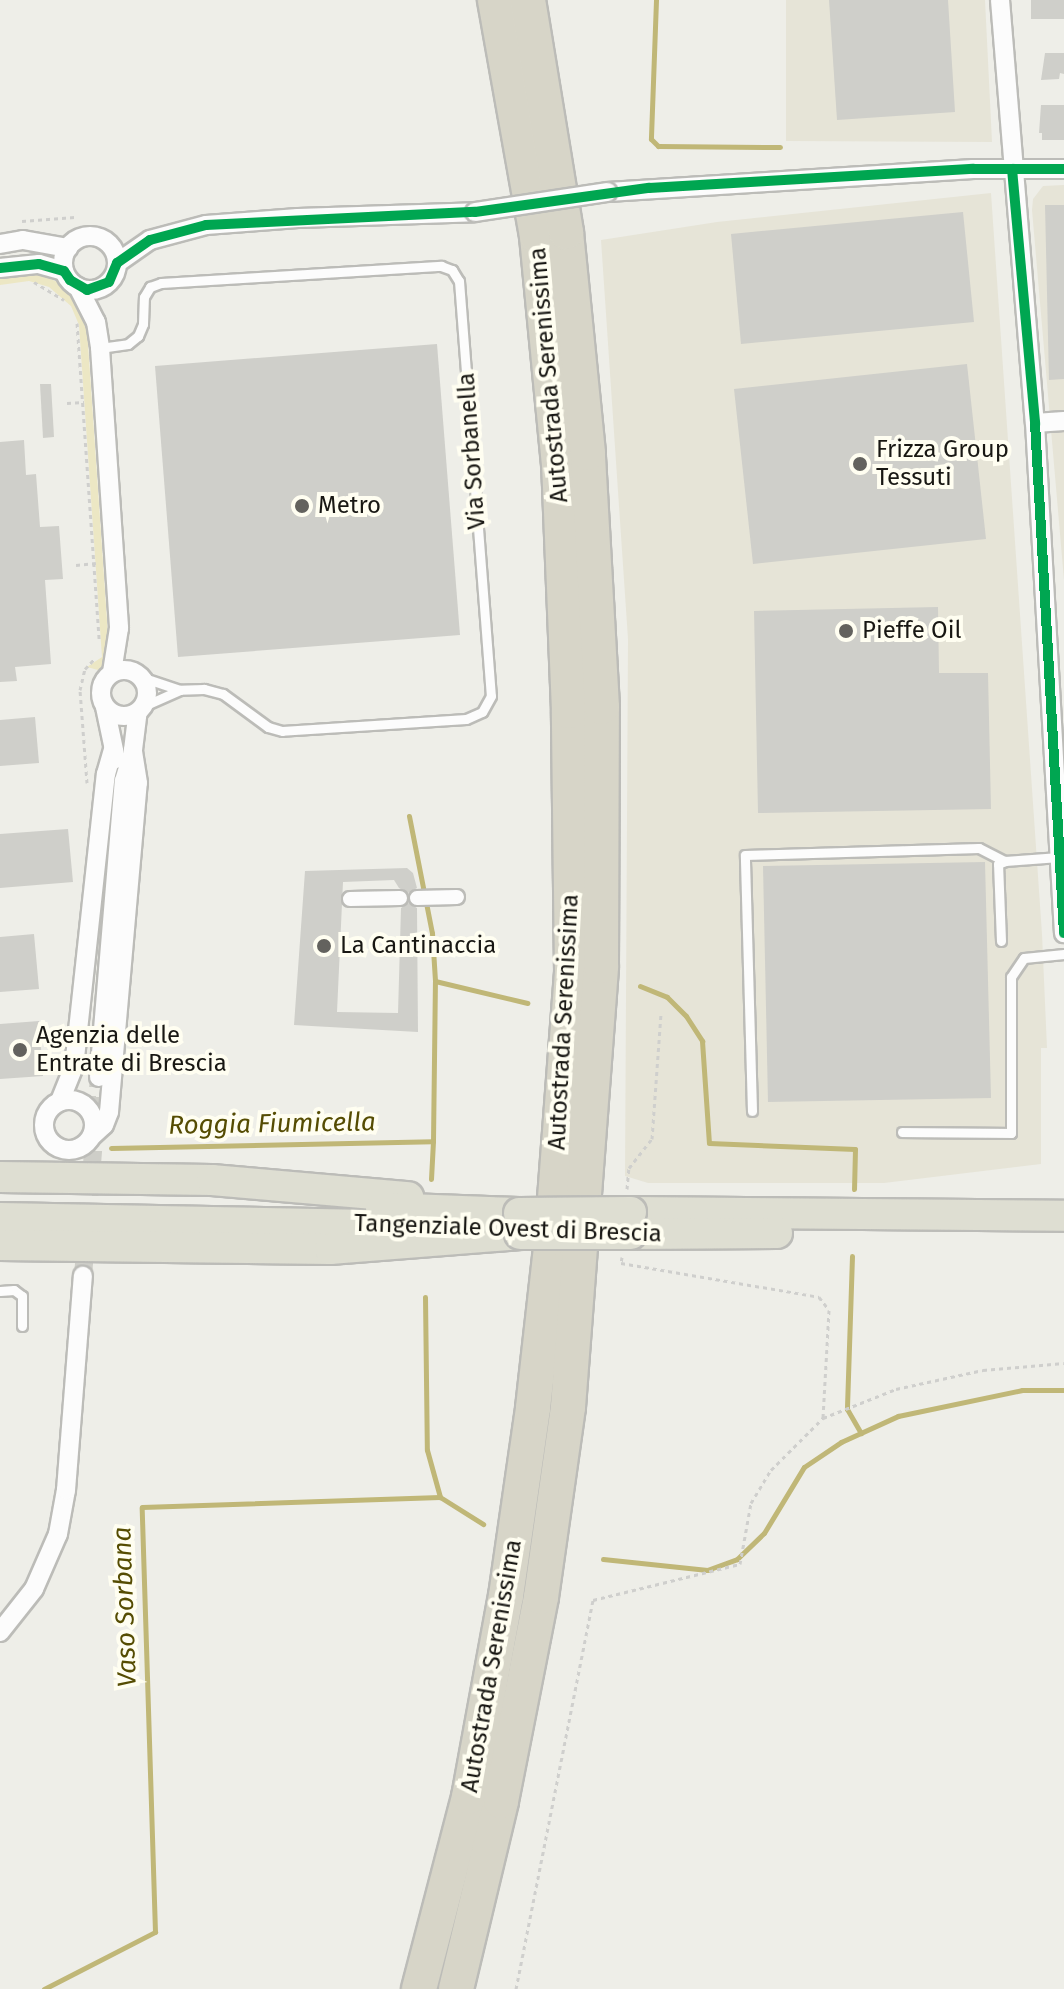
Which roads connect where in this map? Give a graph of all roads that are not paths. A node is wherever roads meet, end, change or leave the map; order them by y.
1 (495, 0) edge
2 (528, 0) edge
3 (1000, 0) edge
4 (1012, 169) junction
5 (1064, 169) edge
6 (150, 240) junction
7 (0, 244) edge
8 (110, 245) junction
9 (68, 248) junction
10 (117, 263) junction
11 (0, 268) edge
12 (64, 271) junction
13 (109, 282) junction
14 (78, 287) junction
15 (96, 322) junction
16 (100, 348) junction
17 (1064, 421) edge
18 (1035, 423) junction
19 (119, 628) junction
20 (1056, 642) edge
21 (112, 672) junction
22 (137, 674) junction
23 (180, 690) junction
24 (105, 707) junction
25 (141, 709) junction
26 (113, 749) junction
27 (133, 750) junction
28 (124, 781) junction
29 (1059, 857) junction
30 (1005, 861) junction
31 (457, 897) dead end
32 (400, 898) dead end
33 (417, 898) dead end
34 (350, 899) dead end
35 (1064, 933) edge
36 (1001, 941) dead end
37 (1064, 954) edge
38 (99, 1077) tunnel mouth
39 (60, 1101) junction
40 (752, 1111) dead end
41 (902, 1132) dead end
42 (92, 1136) junction
43 (0, 1177) edge
44 (0, 1201) edge
45 (1064, 1216) edge
46 (0, 1218) edge
47 (513, 1220) junction
48 (631, 1223) junction
49 (1064, 1236) edge
50 (0, 1245) edge
51 (167, 1247) junction
52 (0, 1254) edge
53 (83, 1276) tunnel mouth
54 (0, 1291) edge
55 (22, 1326) dead end
56 (0, 1632) edge
57 (419, 1989) edge
58 (456, 1989) edge

1 - 57 highway, Autostrada Serenissima
2 - 58 highway, Autostrada Serenissima
3 - 4 street
4 - 5 street
4 - 6 street, bridge
4 - 18 street
6 - 8 street
6 - 10 street
7 - 9 street
8 - 9 street
8 - 10 street
9 - 12 street
10 - 13 street
11 - 12 street
12 - 14 street
13 - 14 street
13 - 15 street
14 - 15 street
15 - 16 street
16 - 19 street
16 - 23 lane, Via Sorbanella
17 - 18 street
18 - 20 street
19 - 21 street
19 - 22 street
20 - 29 street
21 - 22 street
21 - 24 street
22 - 23 lane, Via Sorbanella
22 - 25 street
23 - 25 lane, Via Sorbanella
24 - 25 street
24 - 26 street
25 - 27 street
26 - 28 street
26 - 39 street
27 - 28 street
27 - 42 street
28 - 38 street
29 - 30 lane
29 - 35 street
30 - 36 lane
30 - 40 lane
31 - 33 street
32 - 34 street
37 - 41 lane
39 - 42 street
39 - 42 street
43 - 47 highway
44 - 47 highway, Tangenziale Ovest di Brescia
45 - 48 highway, Tangenziale Ovest di Brescia
46 - 47 highway, Tangenziale Ovest di Brescia
47 - 48 highway, Tangenziale Ovest di Brescia, bridge
47 - 51 highway
48 - 49 highway, Tangenziale Ovest di Brescia
50 - 51 highway
51 - 52 highway
53 - 56 street
54 - 55 lane

